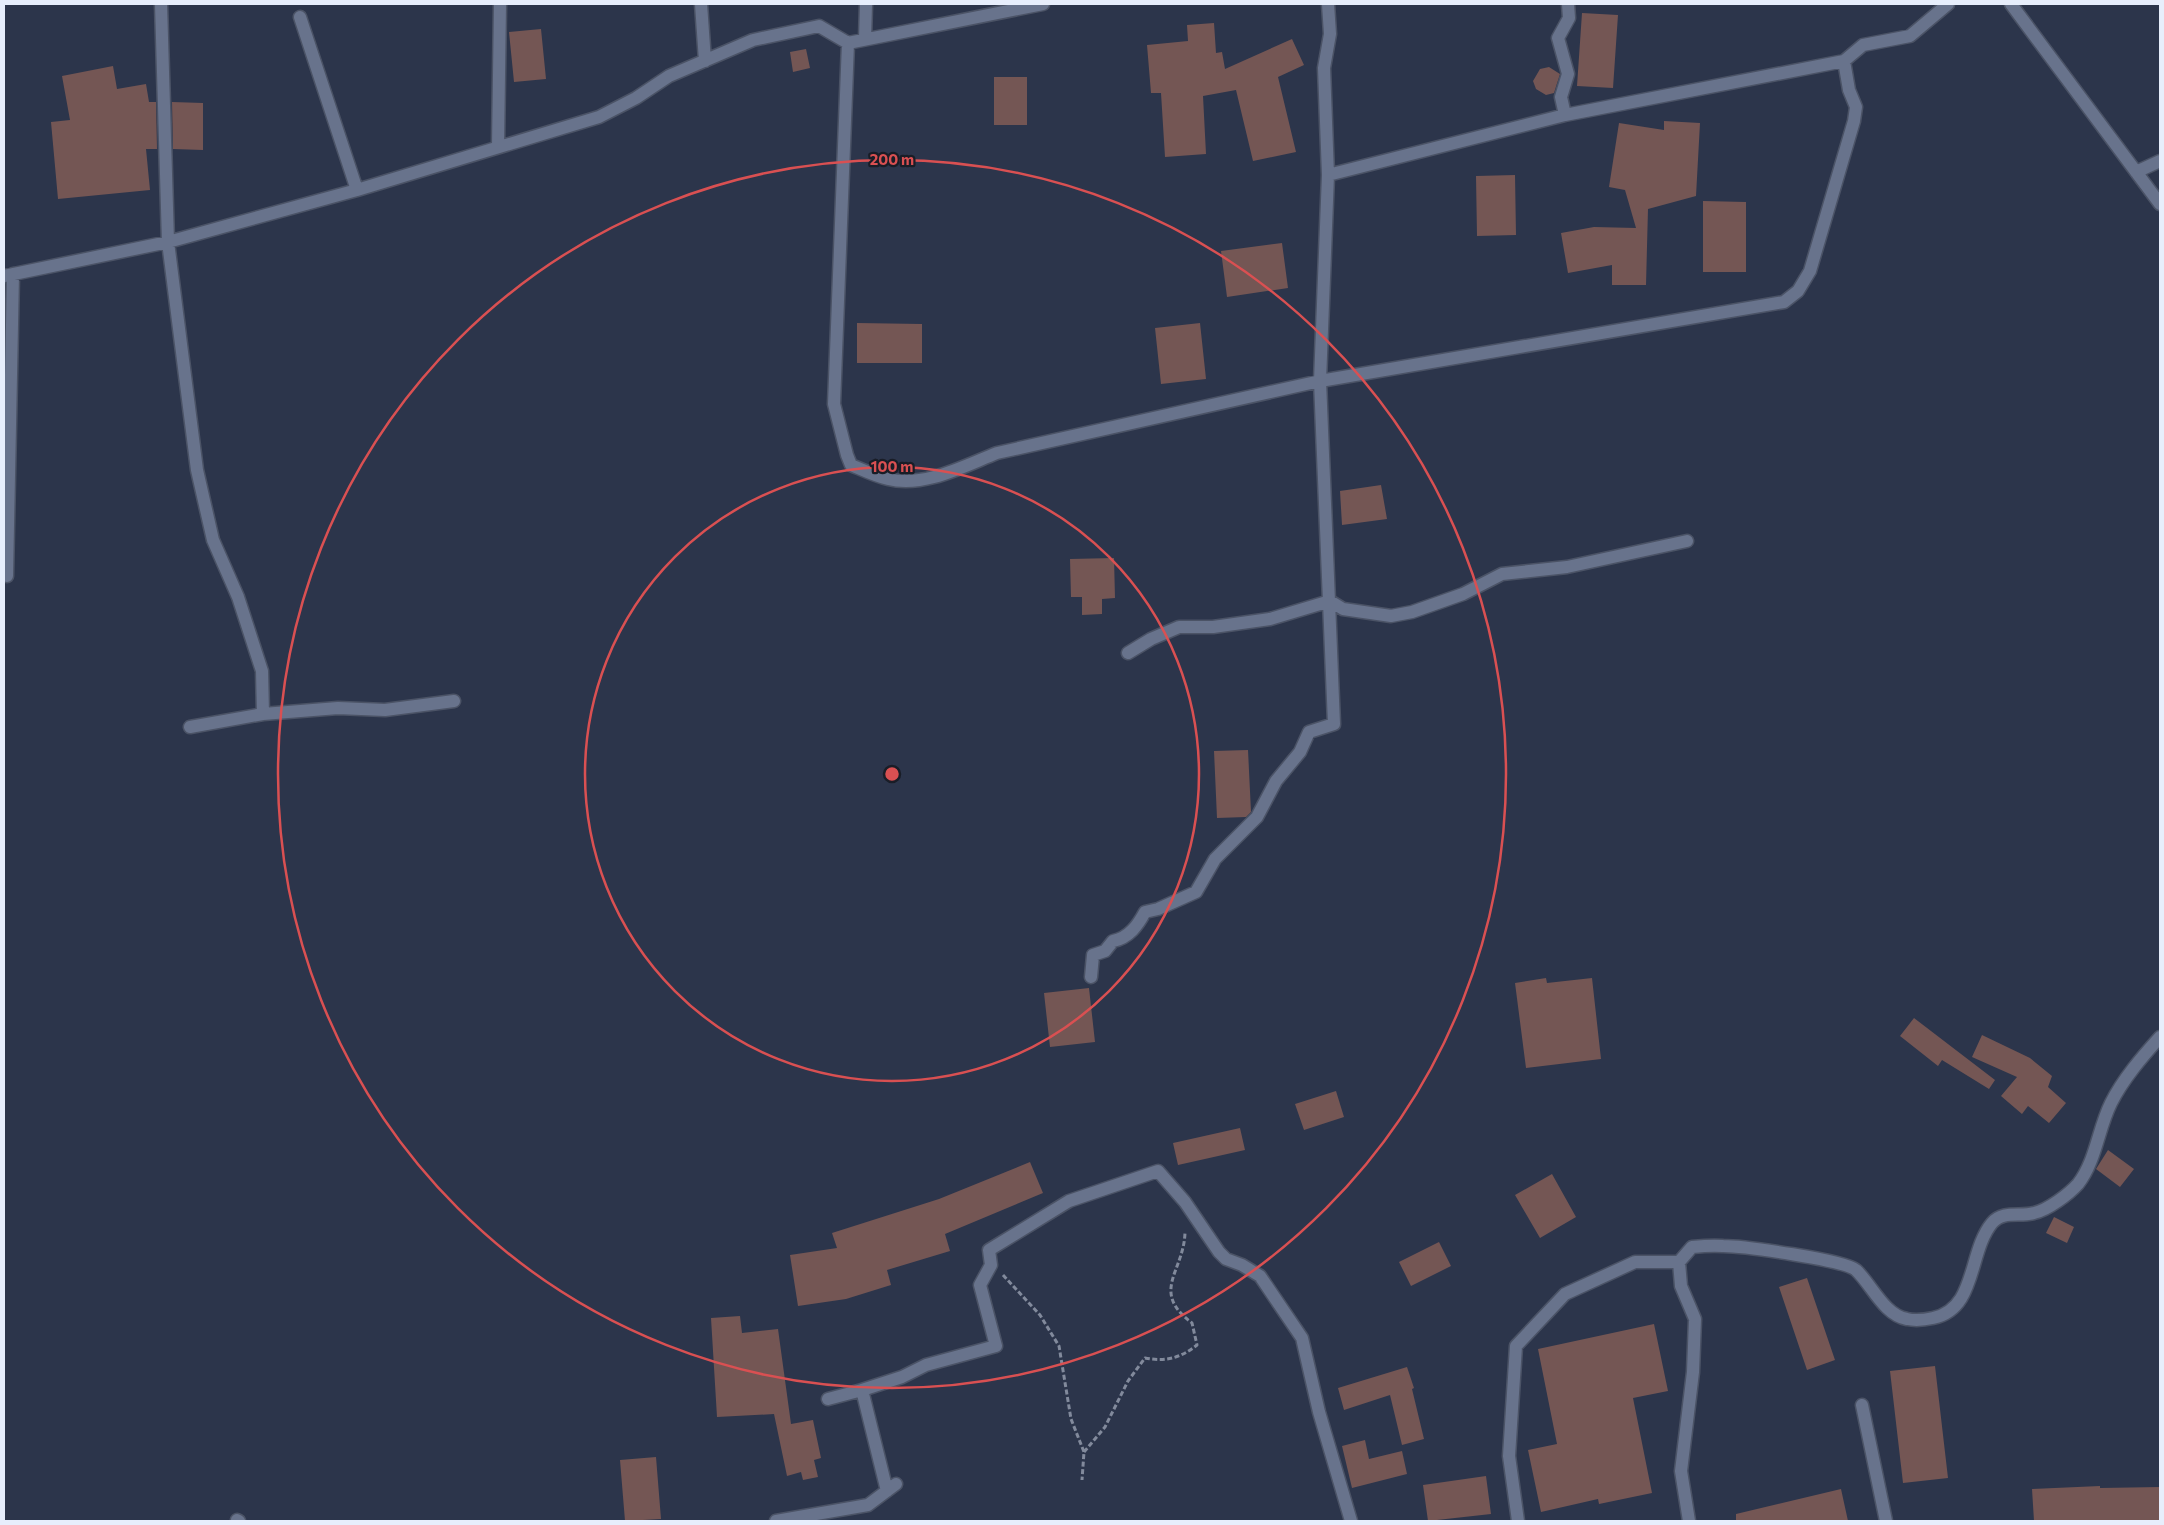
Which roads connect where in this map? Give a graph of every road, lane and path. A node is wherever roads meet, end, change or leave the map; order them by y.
1 (161, 4) edge
2 (500, 4) edge
3 (701, 4) edge
4 (866, 4) edge
5 (1043, 4) edge
6 (1328, 4) edge
7 (1568, 4) edge
8 (1948, 4) edge
9 (2011, 4) edge
10 (300, 17) dead end
11 (865, 39) junction
12 (848, 42) junction
13 (705, 61) junction
14 (1844, 61) junction
15 (1565, 115) junction
16 (498, 146) junction
17 (2160, 161) edge
18 (2136, 172) junction
19 (1328, 175) junction
20 (357, 190) junction
21 (2160, 204) edge
22 (168, 242) junction
23 (8, 275) edge
24 (1320, 381) junction
25 (1687, 541) dead end
26 (7, 576) dead end
27 (1330, 601) junction
28 (1128, 653) dead end
29 (454, 701) dead end
30 (263, 714) junction
31 (190, 727) dead end
32 (1091, 976) dead end
33 (2160, 1037) edge
34 (1186, 1202) junction
35 (1679, 1262) junction
36 (991, 1265) junction
37 (862, 1390) junction
38 (828, 1399) dead end
39 (1862, 1405) dead end
40 (1084, 1452) junction
41 (1082, 1480) dead end
42 (776, 1521) edge
43 (1351, 1521) edge
44 (1518, 1521) edge
45 (1689, 1521) edge
46 (1886, 1521) edge

1 - 22 street
2 - 16 street
3 - 13 street
4 - 11 street
5 - 11 street
6 - 19 street
7 - 15 street
8 - 14 street
9 - 18 street
10 - 20 street
11 - 12 street
12 - 13 street
12 - 24 street
13 - 16 street
14 - 15 street
14 - 24 street
15 - 19 street
16 - 20 street
17 - 18 street
18 - 21 street
19 - 24 street
20 - 22 street
22 - 23 street
22 - 30 street
23 - 26 street
24 - 27 street
25 - 27 street
27 - 28 street
27 - 32 street
29 - 30 street
30 - 31 street
33 - 35 street
34 - 36 street
34 - 40 path
34 - 43 street
35 - 44 street
35 - 45 street
36 - 37 street
36 - 40 path
37 - 38 street
37 - 42 street
39 - 46 street
40 - 41 path

